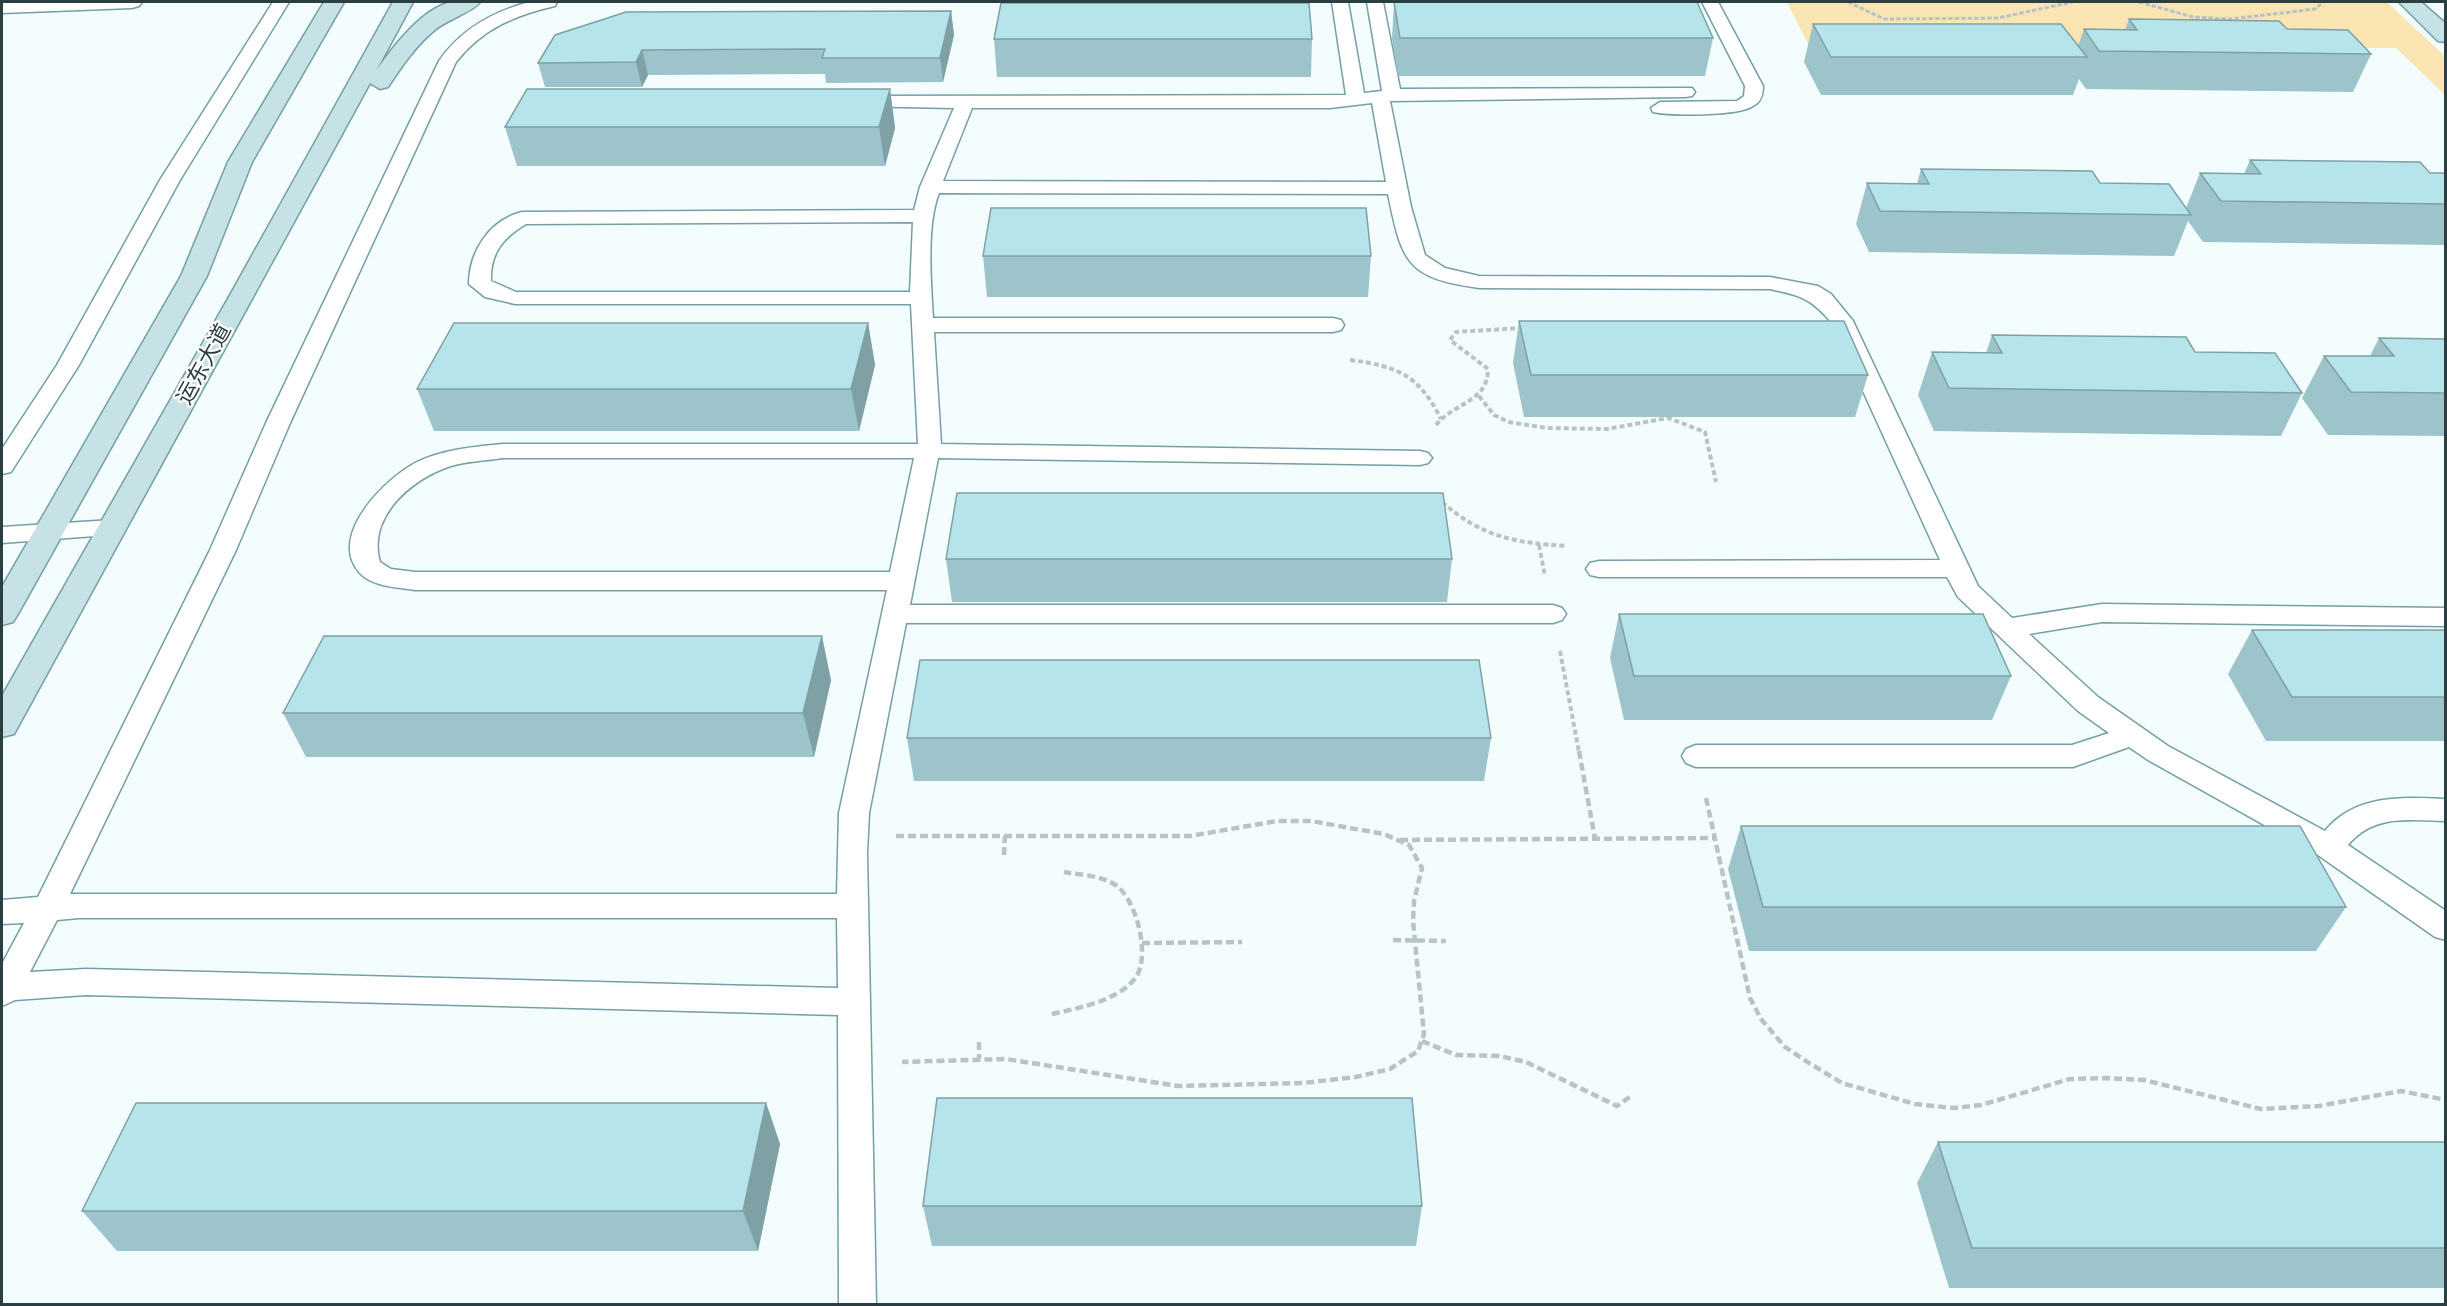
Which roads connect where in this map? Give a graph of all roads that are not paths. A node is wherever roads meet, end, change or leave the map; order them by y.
1 (132, 2) edge
2 (281, 2) edge
3 (334, 2) edge
4 (403, 2) edge
5 (470, 2) edge
6 (549, 2) edge
7 (1340, 2) edge
8 (1375, 2) edge
9 (1710, 2) edge
10 (2409, 2) edge
11 (2, 7) edge
12 (2445, 36) edge
13 (1686, 92) edge
14 (1386, 97) junction
15 (1356, 100) junction
16 (834, 102) edge
17 (965, 102) junction
18 (1626, 108) dead end
19 (930, 188) junction
20 (1399, 189) junction
21 (924, 216) junction
22 (247, 288) junction
23 (922, 312) junction
24 (1324, 325) road end
25 (928, 451) junction
26 (1420, 458) road end
27 (2, 467) edge
28 (112, 528) junction
29 (49, 532) junction
30 (2, 535) edge
31 (1956, 568) junction
32 (1599, 569) road end
33 (901, 581) junction
34 (2, 614) edge
35 (895, 614) junction
36 (1553, 614) road end
37 (2445, 617) edge
38 (2007, 628) junction
39 (2, 725) edge
40 (2133, 735) junction
41 (1696, 756) road end
42 (2445, 810) edge
43 (2330, 847) junction
44 (853, 906) junction
45 (48, 908) junction
46 (2, 912) edge
47 (2445, 928) edge
48 (2, 989) edge
49 (854, 1002) junction
50 (858, 1305) edge

1 - 11 street
2 - 27 lane
3 - 29 main road
4 - 22 main road, 运东大道
5 - 22 main road
6 - 45 lane
7 - 15 lane
8 - 14 lane
9 - 18 lane
10 - 12 main road
13 - 14 lane
14 - 15 lane
14 - 20 lane
15 - 17 lane
16 - 17 lane
17 - 19 lane
19 - 20 lane
19 - 21 lane
20 - 31 lane
21 - 23 lane
21 - 23 lane
22 - 28 main road, 运东大道
23 - 24 lane
23 - 25 lane
25 - 26 lane
25 - 33 lane
25 - 33 lane
28 - 29 lane
28 - 39 main road, 运东大道
29 - 30 lane
29 - 34 main road
31 - 32 lane
31 - 38 lane
33 - 35 lane
35 - 36 lane
35 - 44 lane
37 - 38 lane
38 - 40 lane
40 - 41 lane
40 - 43 lane
42 - 43 lane
43 - 47 lane
44 - 45 lane
44 - 49 lane
45 - 46 lane
45 - 48 lane
48 - 49 lane
49 - 50 lane

